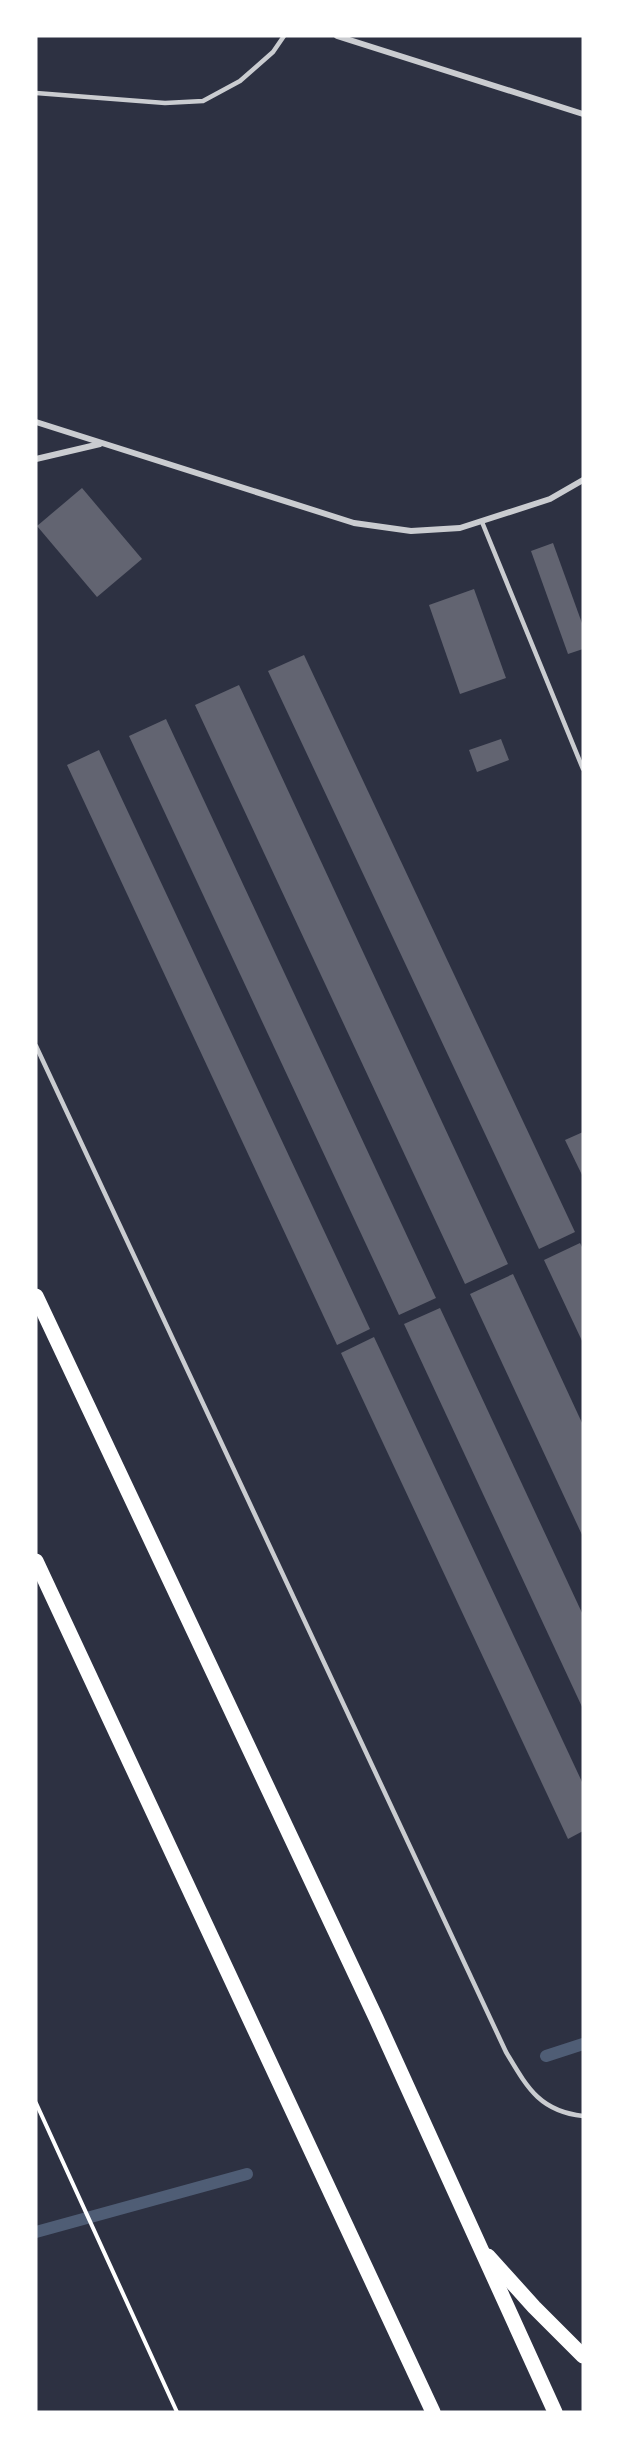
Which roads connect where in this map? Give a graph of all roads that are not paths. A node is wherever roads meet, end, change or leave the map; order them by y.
1 (284, 36) edge
2 (337, 36) edge
3 (36, 93) edge
4 (583, 114) edge
5 (36, 422) edge
6 (100, 444) junction
7 (36, 459) edge
8 (583, 480) edge
9 (482, 522) junction
10 (583, 769) edge
11 (36, 1046) edge
12 (36, 1296) edge
13 (36, 1561) edge
14 (583, 2116) edge
15 (477, 2243) junction
16 (583, 2355) edge
17 (433, 2412) edge
18 (555, 2412) edge

1 - 3 lane
2 - 4 street
5 - 6 street
6 - 7 street
6 - 9 street
8 - 9 street
9 - 10 lane
11 - 14 lane
12 - 15 main road
13 - 17 main road
15 - 16 main road
15 - 18 main road

